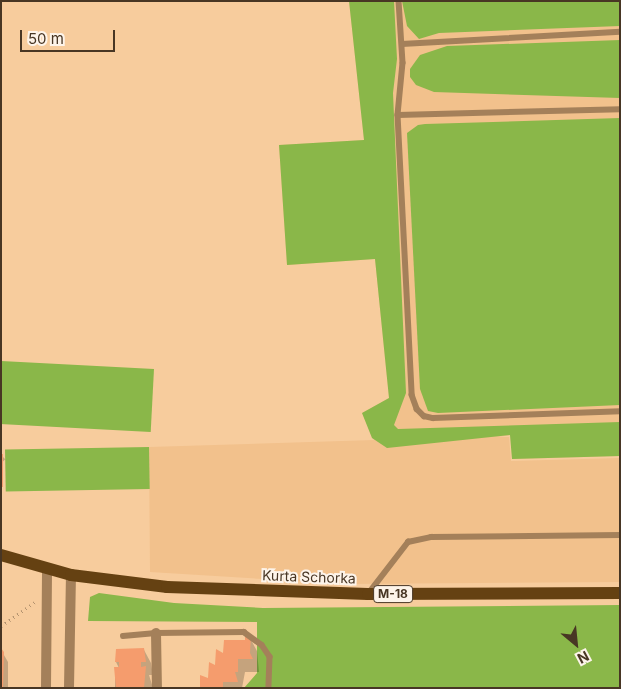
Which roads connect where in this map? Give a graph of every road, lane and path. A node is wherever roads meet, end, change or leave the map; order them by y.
1 (399, 1) edge
2 (620, 32) edge
3 (402, 44) junction
4 (620, 109) edge
5 (398, 115) junction
6 (620, 411) edge
7 (620, 535) edge
8 (1, 555) edge
9 (46, 569) junction
10 (71, 575) junction
11 (620, 593) edge
12 (46, 594) junction
13 (368, 594) junction
14 (1, 626) edge
15 (156, 633) junction
16 (123, 636) dead end
17 (46, 688) edge
18 (69, 688) edge
19 (157, 688) edge
20 (269, 688) edge

1 - 3 lane
2 - 3 lane
3 - 5 lane
4 - 5 lane
5 - 6 lane
7 - 13 lane
8 - 9 main road, Kurta Schorka / M-18
9 - 10 main road, Kurta Schorka / M-18
9 - 12 street
10 - 13 main road, Kurta Schorka / M-18
10 - 18 street
11 - 13 main road, Kurta Schorka / M-18
12 - 14 path
12 - 17 street
15 - 16 lane
15 - 19 street
15 - 20 lane

